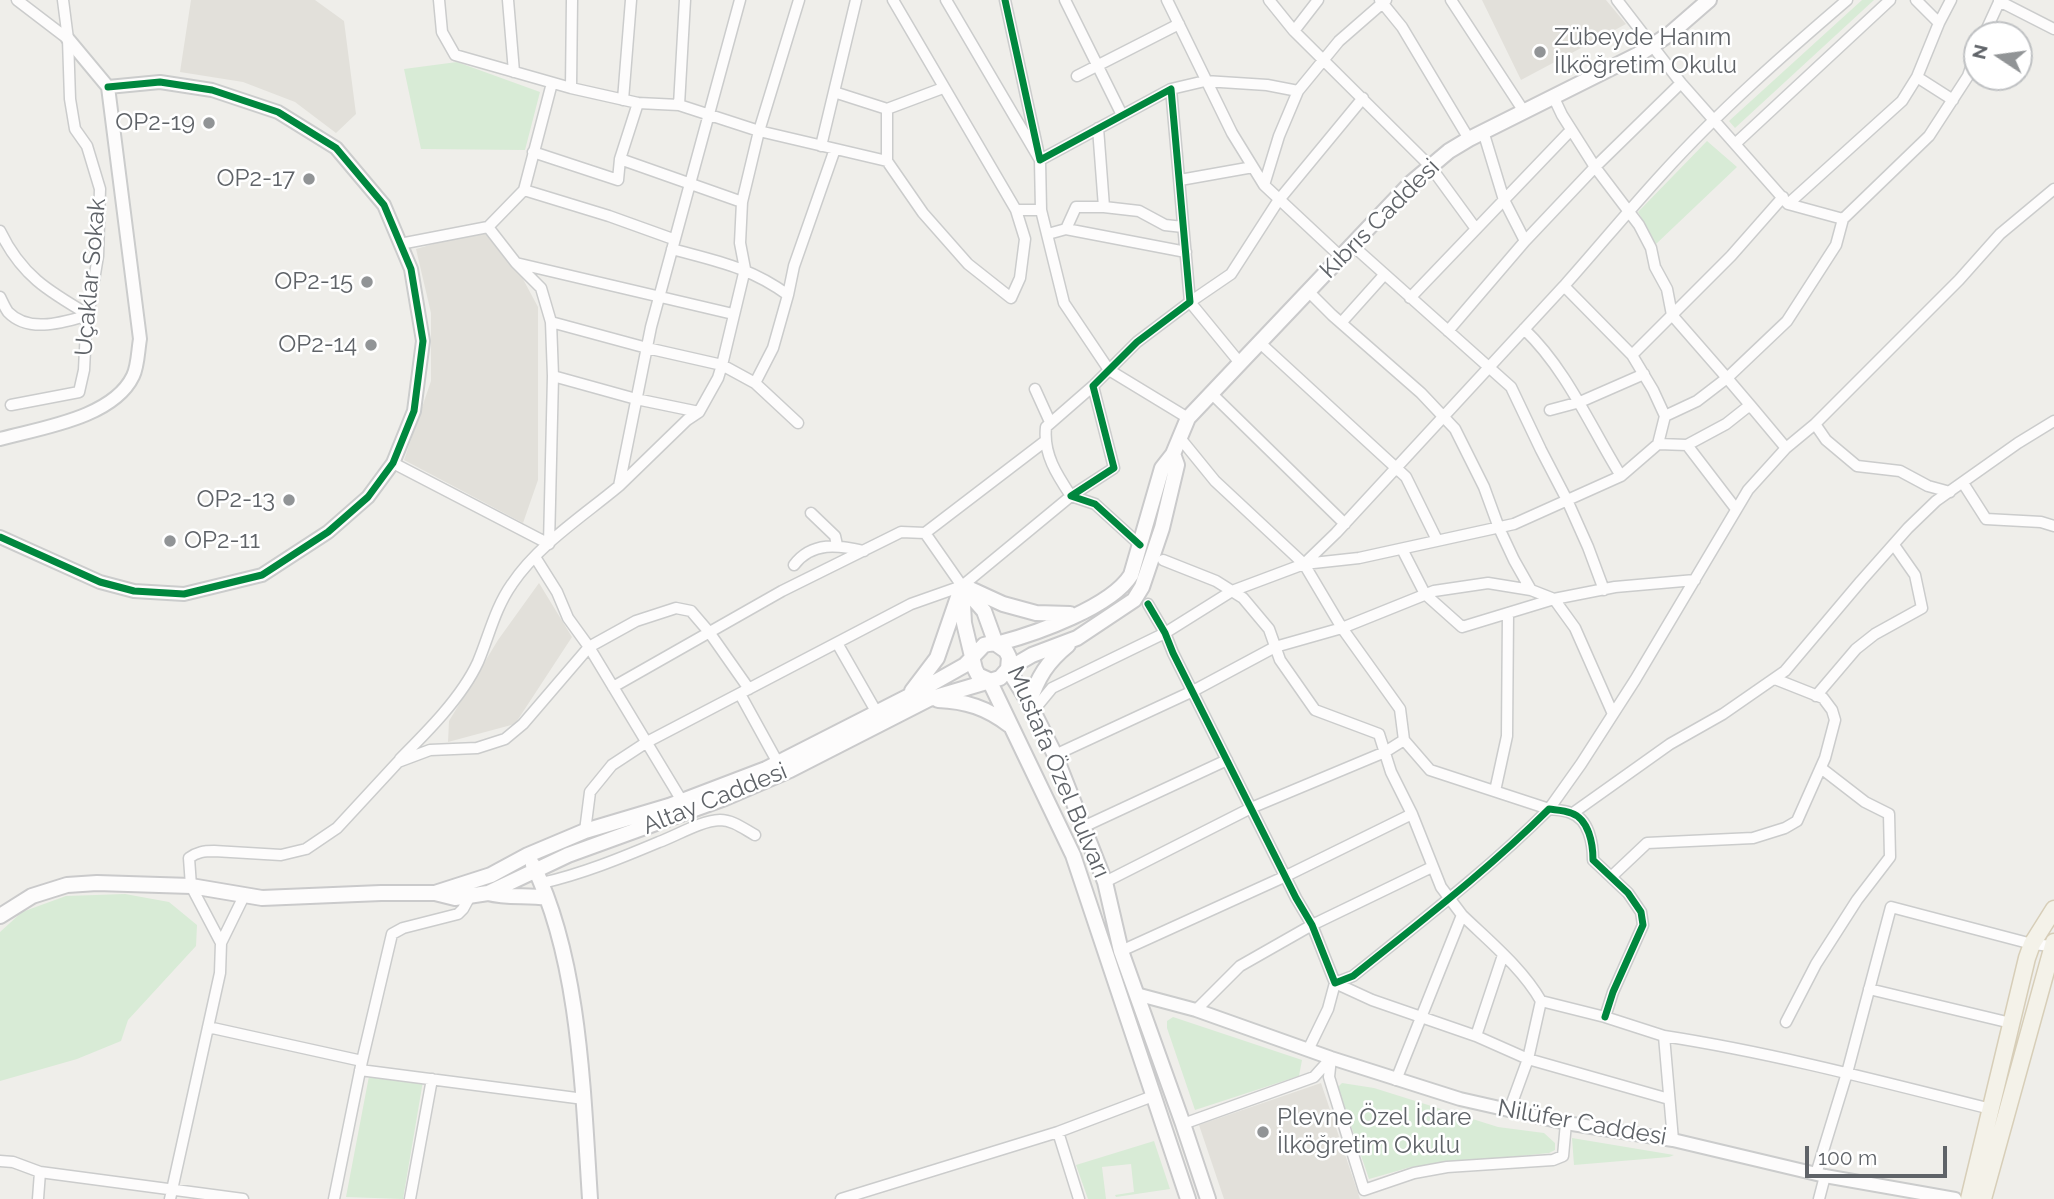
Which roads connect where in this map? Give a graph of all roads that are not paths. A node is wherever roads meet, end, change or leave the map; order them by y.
1 (17, 0) edge
2 (63, 0) edge
3 (439, 0) edge
4 (508, 0) edge
5 (572, 0) edge
6 (631, 0) edge
7 (685, 0) edge
8 (740, 0) edge
9 (799, 0) edge
10 (856, 0) edge
11 (893, 0) edge
12 (946, 0) edge
13 (1005, 0) edge
14 (1065, 0) edge
15 (1167, 0) edge
16 (1269, 0) edge
17 (1318, 0) edge
18 (1451, 0) edge
19 (1617, 0) edge
20 (1709, 0) edge
21 (1847, 0) edge
22 (1890, 0) edge
23 (1916, 0) edge
24 (1951, 0) edge
25 (2000, 0) edge
26 (1383, 1) edge
27 (1990, 21) edge
28 (1939, 23) junction
29 (1179, 24) junction
30 (2054, 29) edge
31 (1294, 30) junction
32 (68, 39) junction
33 (1651, 47) junction
34 (1325, 59) junction
35 (1097, 65) junction
36 (514, 72) junction
37 (1077, 76) dead end
38 (1917, 77) junction
39 (1205, 81) junction
40 (552, 83) junction
41 (1681, 83) junction
42 (1963, 84) edge
43 (108, 88) junction
44 (571, 88) junction
45 (943, 88) junction
46 (1171, 89) junction
47 (1298, 91) junction
48 (834, 92) junction
49 (1553, 96) junction
50 (1363, 98) junction
51 (622, 100) junction
52 (1953, 100) junction
53 (638, 103) junction
54 (679, 105) junction
55 (887, 108) junction
56 (1523, 110) junction
57 (710, 114) junction
58 (1122, 115) junction
59 (1715, 120) junction
60 (1098, 128) junction
61 (1571, 130) junction
62 (759, 131) junction
63 (1483, 131) junction
64 (1469, 139) junction
65 (1735, 144) junction
66 (821, 146) junction
67 (835, 149) junction
68 (533, 152) junction
69 (620, 159) junction
70 (1040, 160) junction
71 (887, 161) junction
72 (1430, 166) junction
73 (1253, 167) junction
74 (1595, 167) junction
75 (1180, 180) junction
76 (688, 185) junction
77 (1264, 185) junction
78 (2054, 189) edge
79 (524, 190) junction
80 (1504, 200) junction
81 (1278, 201) junction
82 (1786, 201) junction
83 (742, 202) junction
84 (1104, 207) junction
85 (1016, 210) junction
86 (1041, 210) junction
87 (1630, 211) junction
88 (1843, 219) junction
89 (488, 227) junction
90 (1183, 227) junction
91 (1066, 229) junction
92 (1476, 229) junction
93 (0, 231) edge
94 (1048, 234) junction
95 (1525, 242) junction
96 (400, 244) junction
97 (673, 244) junction
98 (1352, 245) junction
99 (1186, 252) junction
100 (1341, 257) junction
101 (516, 262) junction
102 (745, 269) junction
103 (1384, 275) junction
104 (1564, 286) junction
105 (1308, 291) junction
106 (788, 295) junction
107 (0, 297) edge
108 (659, 297) junction
109 (1410, 298) junction
110 (1190, 302) junction
111 (733, 314) junction
112 (89, 315) junction
113 (1672, 315) junction
114 (551, 322) junction
115 (1341, 323) junction
116 (1524, 329) junction
117 (1448, 331) junction
118 (1259, 342) junction
119 (647, 348) junction
120 (1632, 355) junction
121 (1240, 363) junction
122 (722, 365) junction
123 (1489, 368) junction
124 (1109, 370) junction
125 (1644, 374) junction
126 (553, 376) junction
127 (1727, 378) junction
128 (755, 383) junction
129 (1093, 386) junction
130 (1035, 389) dead end
131 (1212, 394) junction
132 (636, 399) junction
133 (1580, 402) junction
134 (11, 405) dead end
135 (1750, 405) junction
136 (1550, 410) dead end
137 (699, 412) junction
138 (1665, 416) junction
139 (1443, 417) junction
140 (1188, 418) junction
141 (2054, 421) edge
142 (1050, 422) junction
143 (798, 423) dead end
144 (1815, 424) junction
145 (1180, 438) junction
146 (0, 439) edge
147 (1044, 442) junction
148 (1658, 444) junction
149 (1688, 445) junction
150 (1786, 448) junction
151 (1173, 454) junction
152 (393, 463) junction
153 (1396, 469) junction
154 (1621, 476) junction
155 (1963, 483) junction
156 (619, 486) junction
157 (1950, 492) junction
158 (1071, 496) junction
159 (1567, 499) junction
160 (1736, 509) junction
161 (811, 513) dead end
162 (1345, 524) junction
163 (2054, 526) edge
164 (1499, 528) junction
165 (925, 533) junction
166 (0, 537) edge
167 (1437, 540) junction
168 (549, 544) junction
169 (837, 545) junction
170 (1140, 545) junction
171 (1894, 545) junction
172 (1402, 548) junction
173 (864, 551) junction
174 (536, 557) junction
175 (1163, 560) dead end
176 (1304, 564) junction
177 (794, 565) dead end
178 (1695, 580) junction
179 (962, 586) junction
180 (1531, 590) junction
181 (1604, 590) junction
182 (1232, 591) junction
183 (1425, 594) junction
184 (1554, 599) junction
185 (1148, 604) dead end
186 (1508, 613) junction
187 (1074, 614) junction
188 (1342, 628) junction
189 (709, 632) junction
190 (1165, 633) junction
191 (1077, 638) junction
192 (837, 643) junction
193 (996, 644) junction
194 (589, 647) junction
195 (1275, 647) junction
196 (973, 658) junction
197 (1008, 669) junction
198 (1775, 679) junction
199 (989, 680) junction
200 (613, 687) junction
201 (1193, 691) junction
202 (745, 692) junction
203 (1816, 696) junction
204 (908, 697) junction
205 (929, 699) junction
206 (1031, 707) junction
207 (877, 713) junction
208 (1613, 714) junction
209 (1012, 727) junction
210 (1404, 740) junction
211 (647, 742) junction
212 (1385, 752) junction
213 (1055, 755) junction
214 (1227, 760) junction
215 (398, 762) junction
216 (778, 763) junction
217 (1821, 768) junction
218 (1495, 791) junction
219 (682, 801) junction
220 (1251, 808) junction
221 (1549, 808) junction
222 (1573, 813) junction
223 (1412, 814) junction
224 (1083, 827) junction
225 (585, 831) junction
226 (755, 835) dead end
227 (528, 855) junction
228 (1432, 867) junction
229 (1286, 876) junction
230 (539, 877) junction
231 (1611, 877) junction
232 (1105, 882) junction
233 (191, 886) junction
234 (435, 893) junction
235 (488, 893) junction
236 (244, 896) junction
237 (469, 898) junction
238 (547, 898) junction
239 (1450, 900) junction
240 (2054, 909) edge
241 (1462, 915) junction
242 (0, 916) edge
243 (1312, 925) junction
244 (221, 943) junction
245 (2032, 944) junction
246 (2053, 944) edge
247 (1121, 951) junction
248 (1503, 955) junction
249 (1335, 983) junction
250 (1870, 989) junction
251 (1136, 995) junction
252 (1541, 1002) junction
253 (1196, 1010) junction
254 (1420, 1017) junction
255 (1605, 1017) junction
256 (1786, 1023) dead end
257 (2011, 1023) junction
258 (208, 1027) junction
259 (1476, 1036) junction
260 (1664, 1036) junction
261 (1308, 1050) junction
262 (1331, 1058) junction
263 (1528, 1059) junction
264 (361, 1066) junction
265 (1847, 1073) junction
266 (432, 1079) junction
267 (1396, 1080) junction
268 (1153, 1096) junction
269 (584, 1099) junction
270 (1669, 1099) junction
271 (1991, 1109) junction
272 (1509, 1111) junction
273 (1566, 1123) junction
274 (1184, 1124) junction
275 (1058, 1132) junction
276 (1673, 1140) junction
277 (0, 1160) edge
278 (40, 1172) junction
279 (1820, 1175) junction
280 (171, 1194) edge
281 (38, 1199) edge
282 (243, 1199) edge
283 (334, 1199) edge
284 (410, 1199) edge
285 (590, 1199) edge
286 (841, 1199) edge
287 (1079, 1199) edge
288 (1188, 1199) edge
289 (1208, 1199) edge
290 (1819, 1199) edge
291 (1955, 1199) edge
292 (1969, 1199) edge
293 (1983, 1199) edge

1 - 32 street
2 - 32 street, Uçaklar Sokak
3 - 36 street
4 - 36 street
5 - 44 street
6 - 51 street
7 - 54 street
8 - 57 street
9 - 62 street
10 - 48 street
11 - 45 street
12 - 70 street
13 - 70 street
14 - 35 street
15 - 29 street
16 - 31 street
17 - 31 street
18 - 56 street
19 - 33 street
20 - 33 main road, Kıbrıs Caddesi
21 - 59 street
22 - 65 street
23 - 28 street
24 - 28 street
25 - 27 street
25 - 30 street
26 - 34 street
26 - 64 street
28 - 38 street
29 - 35 street
29 - 39 street
31 - 34 street
32 - 43 street
32 - 112 street, Uçaklar Sokak
33 - 41 street
33 - 49 main road, Kıbrıs Caddesi
34 - 47 street
34 - 50 street
35 - 37 street
35 - 58 street
36 - 40 street
38 - 52 street
38 - 82 street
39 - 46 street
39 - 47 street
39 - 73 street
40 - 44 street
40 - 68 street
41 - 59 street
41 - 74 street
42 - 52 street
43 - 96 street
43 - 146 street
44 - 51 street
45 - 55 street
45 - 85 street
46 - 58 street
46 - 75 street
47 - 77 street
48 - 55 street
48 - 66 street
49 - 56 main road, Kıbrıs Caddesi
49 - 61 street
50 - 72 street
50 - 81 street
51 - 53 street
52 - 88 street
53 - 54 street
53 - 69 street
54 - 57 street
55 - 71 street
56 - 63 main road, Kıbrıs Caddesi
57 - 62 street
57 - 76 street
58 - 60 street
59 - 65 street
59 - 87 street
60 - 70 street
60 - 84 street
61 - 74 street
61 - 80 street
62 - 66 street
62 - 83 street
63 - 64 main road, Kıbrıs Caddesi
63 - 80 street
64 - 72 main road, Kıbrıs Caddesi
65 - 82 street
66 - 67 street
67 - 71 street
67 - 106 street
68 - 69 street
68 - 79 street
69 - 76 street
70 - 86 street
71 - 85 street
72 - 92 street
72 - 98 main road, Kıbrıs Caddesi
73 - 75 street
73 - 77 street
74 - 87 street
74 - 95 street
75 - 90 street
76 - 83 street
76 - 97 street
77 - 81 street
78 - 144 street
79 - 89 street
79 - 97 street
80 - 92 street
80 - 95 street
81 - 100 street
81 - 110 street
82 - 88 street
82 - 113 street
83 - 102 street
84 - 90 street
84 - 91 street
85 - 86 street
86 - 94 street
87 - 104 street
87 - 113 street
88 - 127 street
89 - 96 street
89 - 101 street
90 - 99 street
91 - 94 street
91 - 99 street
92 - 109 street
93 - 112 street
94 - 124 street
95 - 117 street
96 - 152 street
97 - 102 street
97 - 108 street
98 - 100 main road, Kıbrıs Caddesi
98 - 103 street
99 - 110 street
100 - 105 main road, Kıbrıs Caddesi
101 - 108 street
101 - 114 street
102 - 106 street
102 - 111 street
103 - 109 street
103 - 115 street
104 - 116 street
104 - 120 street
105 - 115 street
105 - 118 main road, Kıbrıs Caddesi
106 - 128 street
107 - 112 street
108 - 111 street
108 - 119 street
109 - 117 street
110 - 121 street
110 - 124 street
111 - 122 street
112 - 134 street, Uçaklar Sokak
113 - 120 street
113 - 127 street
114 - 119 street
114 - 126 street
115 - 139 street
116 - 123 street
116 - 133 street
117 - 123 street
118 - 121 main road, Kıbrıs Caddesi
118 - 153 street
119 - 122 street
119 - 132 street
120 - 125 street
121 - 131 main road, Kıbrıs Caddesi
122 - 128 street
122 - 137 street
123 - 139 street
123 - 159 street
124 - 129 street
124 - 140 street
125 - 133 street
125 - 138 street
126 - 132 street
126 - 168 street
127 - 135 street
127 - 138 street
128 - 143 street
129 - 142 street
129 - 158 street
130 - 142 street
131 - 140 main road, Kıbrıs Caddesi
131 - 162 street
132 - 137 street
132 - 156 street
133 - 136 street
133 - 154 street
135 - 149 street
135 - 150 street
137 - 156 street
138 - 148 street
139 - 153 street
139 - 164 street
140 - 145 main road, Kıbrıs Caddesi
141 - 155 street
142 - 147 street
144 - 150 street
144 - 157 street
145 - 151 main road, Kıbrıs Caddesi
145 - 176 street
147 - 158 street
147 - 165 street
148 - 149 street
148 - 154 street
149 - 160 street
150 - 160 street
151 - 170 main road, Kıbrıs Caddesi
151 - 191 main road, Kıbrıs Caddesi
152 - 166 street
152 - 168 street
153 - 162 street
153 - 167 street
154 - 159 street
155 - 157 street
155 - 163 street
156 - 168 street
157 - 171 street
158 - 170 street
158 - 179 street
159 - 164 street
159 - 181 street
160 - 178 street
161 - 169 street
162 - 176 street
164 - 167 street
164 - 180 street
165 - 173 street
165 - 179 street
167 - 172 street
168 - 174 street
169 - 173 street
169 - 177 street
170 - 187 main road, Kıbrıs Caddesi
171 - 198 street
171 - 203 street
172 - 176 street
172 - 183 street
173 - 189 street
174 - 194 street
174 - 215 street
175 - 182 street
176 - 182 street
176 - 188 street
178 - 181 street
178 - 208 street
179 - 187 main road
179 - 192 street
179 - 193 main road, Mustafa Özel Bulvarı
179 - 196 main road, Mustafa Özel Bulvarı
179 - 204 main road
180 - 183 street
180 - 184 street
181 - 184 street
182 - 190 street
182 - 195 street
183 - 186 street
183 - 188 street
184 - 186 street
184 - 208 street
185 - 190 street
186 - 218 street
187 - 193 main road, Kıbrıs Caddesi
188 - 195 street
188 - 210 street
189 - 194 street
189 - 200 street
189 - 202 street
190 - 201 street
190 - 206 street
191 - 197 main road, Kıbrıs Caddesi
191 - 206 main road
192 - 202 street
192 - 207 street
193 - 196 main road
193 - 197 main road, Mustafa Özel Bulvarı
194 - 200 street
194 - 215 street
195 - 201 street
195 - 212 street
196 - 199 main road, Mustafa Özel Bulvarı
196 - 204 main road, Altay Caddesi
197 - 199 main road
197 - 206 main road, Mustafa Özel Bulvarı
198 - 203 street
198 - 222 street
199 - 205 main road, Altay Caddesi
199 - 209 main road, Mustafa Özel Bulvarı
200 - 211 street
201 - 213 street
201 - 214 street
202 - 211 street
202 - 216 street
203 - 217 street
204 - 207 main road, Altay Caddesi
205 - 209 main road
205 - 230 main road, Altay Caddesi
206 - 213 main road, Mustafa Özel Bulvarı
207 - 216 main road, Altay Caddesi
208 - 221 street
209 - 268 main road, Mustafa Özel Bulvarı
210 - 212 street
210 - 218 street
211 - 219 street
211 - 225 street
212 - 220 street
212 - 223 street
213 - 224 main road, Mustafa Özel Bulvarı
214 - 220 street
214 - 224 street
215 - 233 street
216 - 219 main road, Altay Caddesi
217 - 231 street
217 - 256 street
218 - 221 street
219 - 225 main road, Altay Caddesi
220 - 229 street
220 - 232 street
221 - 222 street
221 - 239 street
222 - 231 street
223 - 228 street
223 - 229 street
224 - 232 main road, Mustafa Özel Bulvarı
225 - 227 main road, Altay Caddesi
226 - 230 street
227 - 230 main road
227 - 234 main road, Altay Caddesi
228 - 239 street
228 - 243 street
229 - 243 street
229 - 247 street
230 - 235 main road, Altay Caddesi
230 - 238 main road
231 - 255 street
232 - 247 main road, Mustafa Özel Bulvarı
233 - 236 main road, Altay Caddesi
233 - 242 main road, Altay Caddesi
233 - 244 street
234 - 236 main road, Altay Caddesi
234 - 237 main road, Altay Caddesi
235 - 237 main road, Altay Caddesi
235 - 238 main road
236 - 244 street
237 - 264 street
238 - 269 main road
239 - 241 street
239 - 249 street
240 - 245 main road
241 - 248 street
241 - 254 street
243 - 249 street
243 - 253 street
244 - 258 street
245 - 246 street
245 - 250 street
245 - 257 main road
246 - 293 main road
247 - 251 main road, Mustafa Özel Bulvarı
248 - 252 street
248 - 259 street
249 - 254 street
249 - 261 street
250 - 257 street
250 - 265 street
251 - 253 street, Nilüfer Caddesi
251 - 274 main road, Mustafa Özel Bulvarı
252 - 255 street
252 - 263 street
253 - 261 street, Nilüfer Caddesi
254 - 259 street
254 - 267 street
255 - 260 street
257 - 271 main road
258 - 264 street
258 - 280 street
259 - 263 street
260 - 265 street
260 - 270 street
261 - 262 street, Nilüfer Caddesi
262 - 267 street, Nilüfer Caddesi
262 - 273 street
262 - 274 street
263 - 270 street
263 - 272 street
264 - 266 street
264 - 283 street
265 - 271 street
265 - 279 street
266 - 269 street
266 - 284 street
267 - 272 street, Nilüfer Caddesi
268 - 275 street
268 - 288 main road, Mustafa Özel Bulvarı
269 - 285 main road
270 - 276 street
271 - 292 main road
272 - 273 street, Nilüfer Caddesi
273 - 276 street, Nilüfer Caddesi
274 - 289 main road, Mustafa Özel Bulvarı
275 - 286 street
275 - 287 street
276 - 279 street, Nilüfer Caddesi
277 - 278 street
278 - 280 street
278 - 281 street
279 - 290 street
279 - 291 street, Nilüfer Caddesi
280 - 282 street

